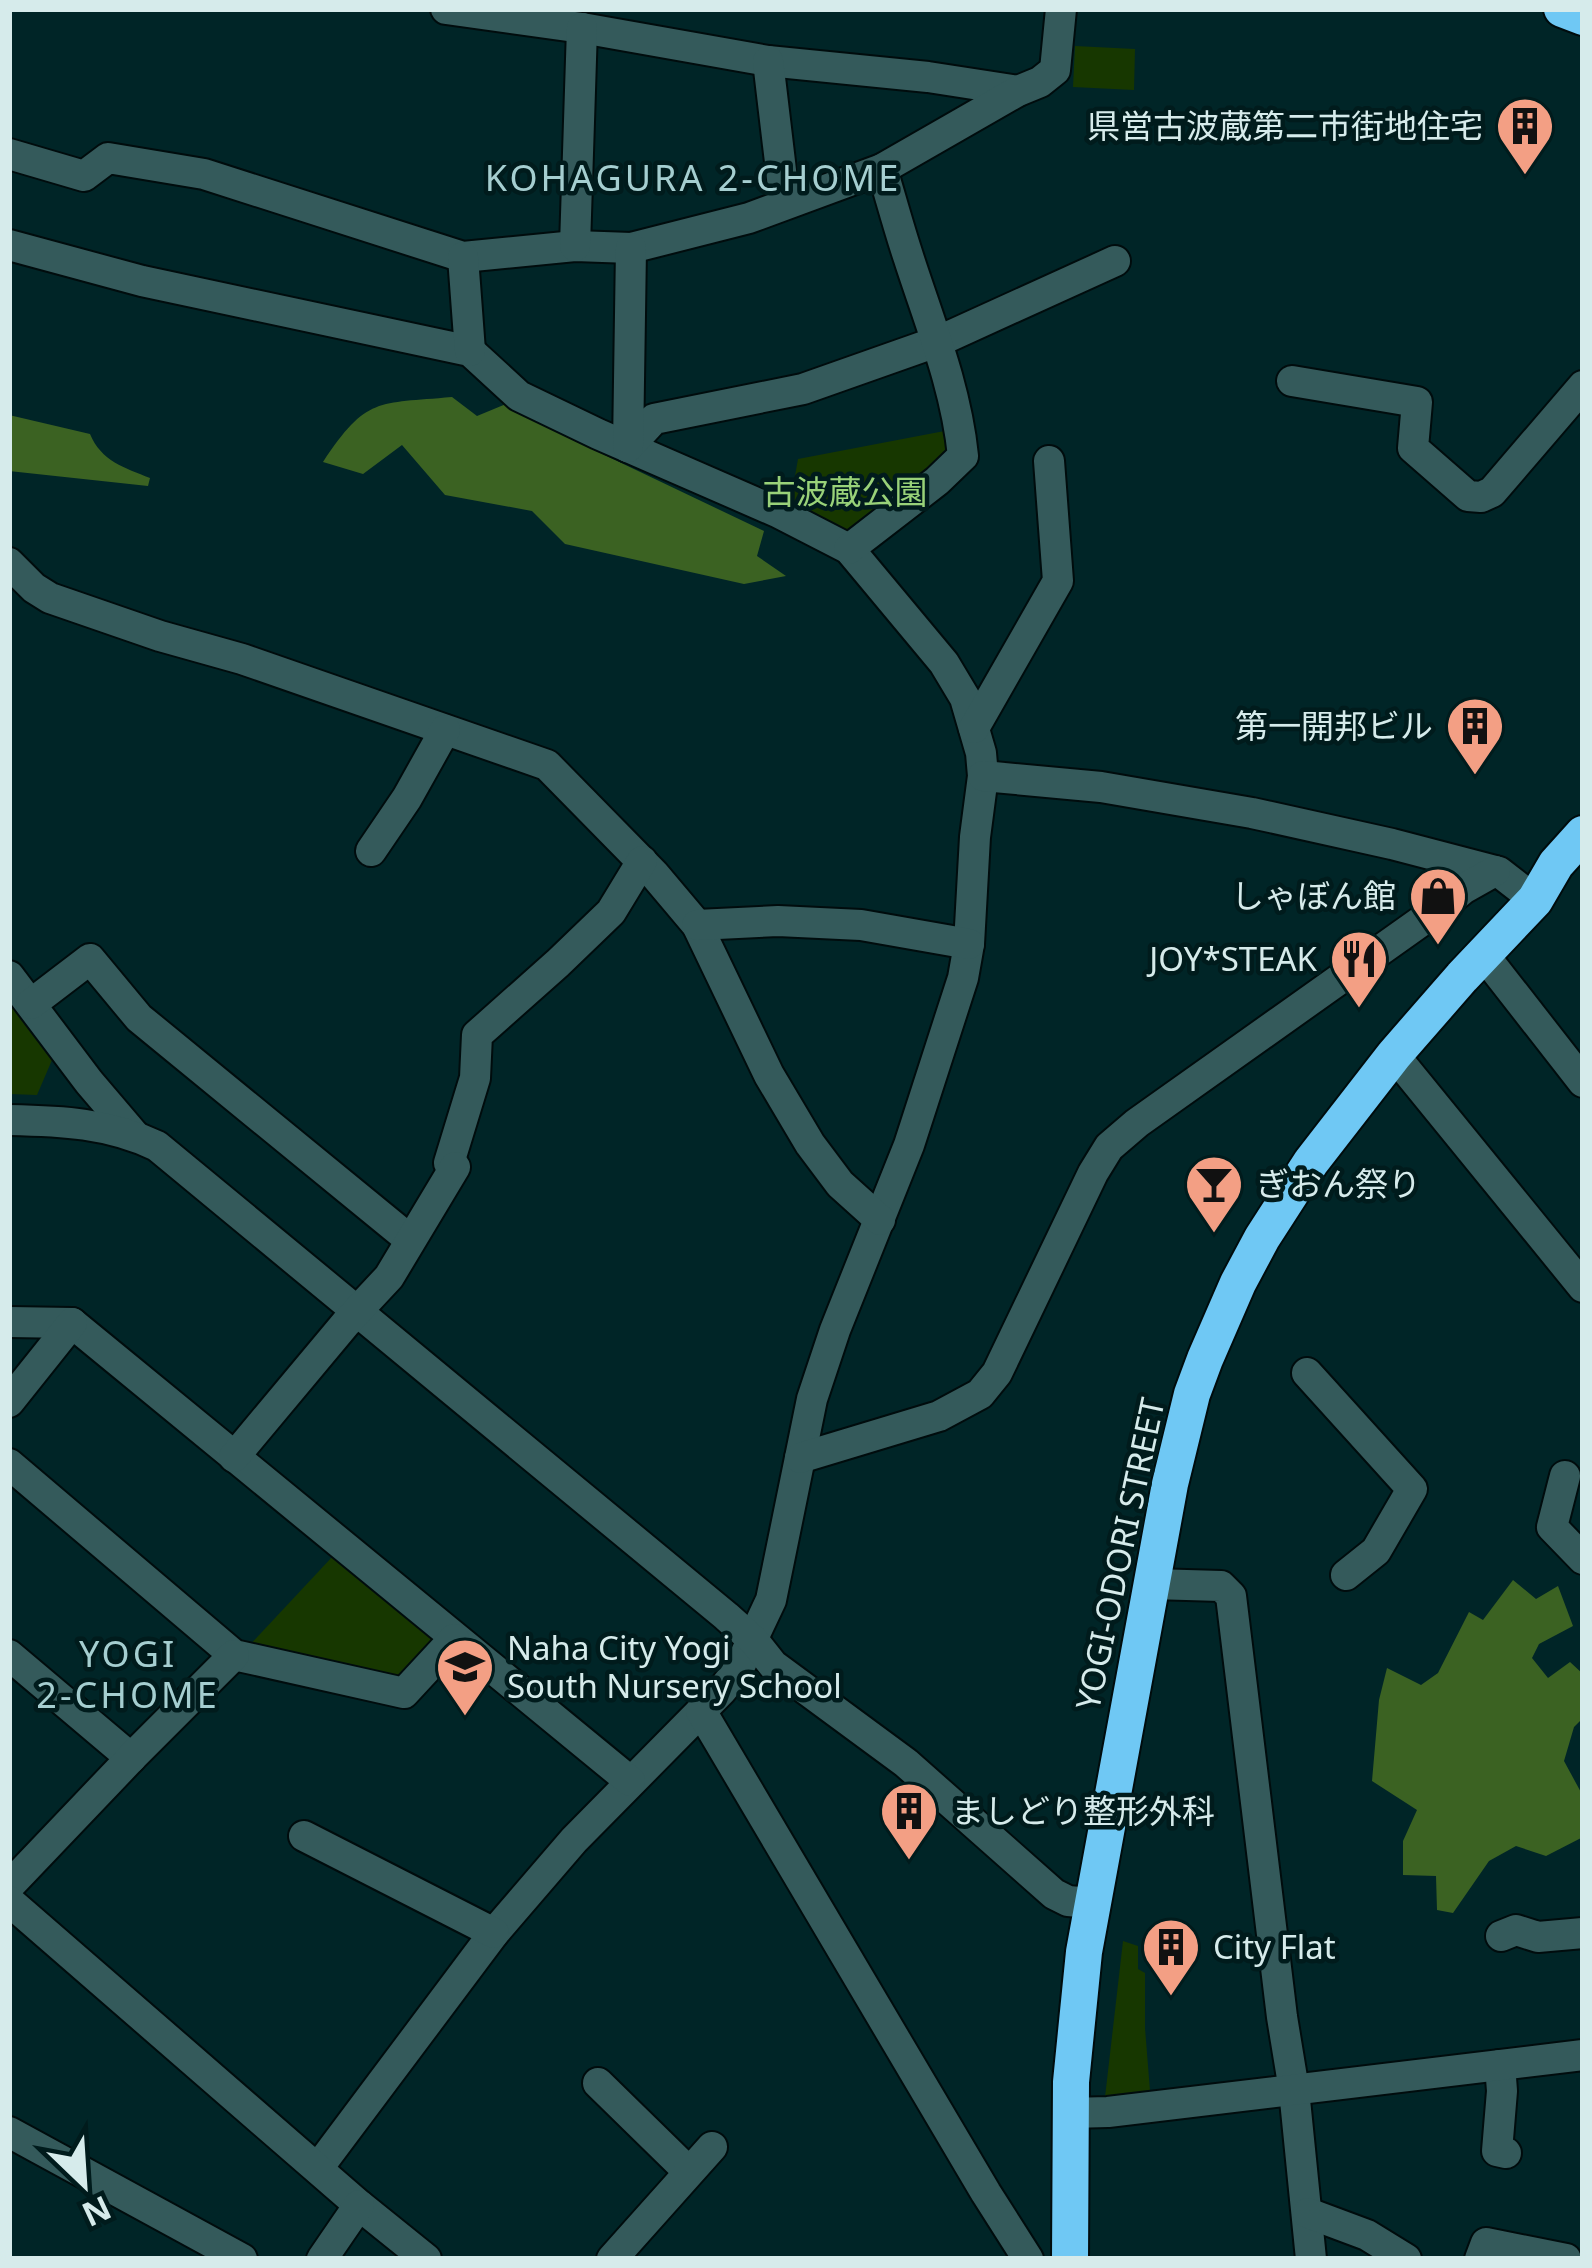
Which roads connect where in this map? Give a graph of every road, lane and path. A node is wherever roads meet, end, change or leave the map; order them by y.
1 (446, 9) edge
2 (1061, 9) edge
3 (1562, 9) edge
4 (1583, 17) edge
5 (582, 28) junction
6 (767, 61) junction
7 (1018, 91) junction
8 (9, 154) edge
9 (882, 169) junction
10 (785, 204) junction
11 (9, 245) edge
12 (575, 246) junction
13 (631, 248) junction
14 (463, 257) junction
15 (1115, 261) dead end
16 (939, 341) junction
17 (470, 351) junction
18 (1292, 381) dead end
19 (1583, 386) edge
20 (628, 447) junction
21 (1049, 461) dead end
22 (850, 549) junction
23 (9, 563) edge
24 (974, 728) junction
25 (445, 730) junction
26 (983, 776) junction
27 (1583, 834) edge
28 (370, 851) dead end
29 (642, 861) junction
30 (1495, 871) junction
31 (1583, 875) edge
32 (1535, 900) junction
33 (697, 925) junction
34 (969, 944) junction
35 (1484, 954) junction
36 (9, 976) edge
37 (31, 1004) junction
38 (1394, 1055) junction
39 (88, 1082) junction
40 (1583, 1082) edge
41 (9, 1120) edge
42 (65, 1120) junction
43 (135, 1136) junction
44 (880, 1220) junction
45 (409, 1239) junction
46 (1583, 1287) edge
47 (358, 1311) junction
48 (9, 1322) edge
49 (72, 1322) junction
50 (1306, 1373) dead end
51 (9, 1402) edge
52 (234, 1457) junction
53 (800, 1458) junction
54 (9, 1464) edge
55 (1565, 1475) dead end
56 (1583, 1559) edge
57 (1346, 1575) dead end
58 (1152, 1584) junction
59 (454, 1639) junction
60 (754, 1641) junction
61 (9, 1655) edge
62 (235, 1655) junction
63 (701, 1711) junction
64 (131, 1758) junction
65 (630, 1781) junction
66 (304, 1835) dead end
67 (9, 1886) edge
68 (9, 1901) edge
69 (1092, 1903) junction
70 (494, 1933) junction
71 (1583, 1933) edge
72 (1501, 1936) dead end
73 (1583, 2055) edge
74 (1500, 2065) junction
75 (598, 2084) dead end
76 (1294, 2090) junction
77 (1070, 2113) junction
78 (9, 2132) edge
79 (712, 2147) dead end
80 (1506, 2153) dead end
81 (318, 2168) junction
82 (689, 2172) junction
83 (359, 2204) junction
84 (1308, 2213) junction
85 (242, 2259) edge
86 (322, 2259) edge
87 (426, 2259) edge
88 (612, 2259) edge
89 (1028, 2259) edge
90 (1070, 2259) edge
91 (1311, 2259) edge
92 (1406, 2259) edge
93 (1480, 2259) edge
94 (1566, 2259) edge

1 - 5 street
2 - 7 street
3 - 4 highway
5 - 6 street
5 - 12 street
6 - 7 street
6 - 10 street
7 - 9 street
8 - 14 street
9 - 10 street
9 - 16 street
10 - 13 street
11 - 17 street
12 - 13 street
12 - 14 street
13 - 20 street
14 - 17 street
15 - 16 street
16 - 20 street
16 - 22 street
17 - 20 street
18 - 19 street
20 - 22 street
21 - 24 street
22 - 24 street
23 - 25 street
24 - 26 street
25 - 28 street
25 - 29 street
26 - 30 street
26 - 34 street
27 - 32 highway, YOGI-ODORI STREET
29 - 33 street
29 - 45 street
30 - 32 street
30 - 53 street
31 - 32 highway, YOGI-ODORI STREET
32 - 35 highway, YOGI-ODORI STREET
33 - 34 street
33 - 44 street
34 - 44 street
35 - 38 highway, YOGI-ODORI STREET
35 - 40 street
36 - 37 street
37 - 39 street
37 - 45 street
38 - 46 street
38 - 58 highway, YOGI-ODORI STREET
39 - 42 street
39 - 43 street
41 - 42 street
42 - 43 street
43 - 47 street
44 - 53 street
45 - 47 street
47 - 52 street
47 - 60 street
48 - 49 street
49 - 51 street
49 - 52 street
50 - 57 street
52 - 59 street
53 - 60 street
54 - 62 street
55 - 56 street
58 - 69 highway, YOGI-ODORI STREET
58 - 76 street
59 - 62 street
59 - 65 street
60 - 63 street
60 - 69 street
61 - 64 street
62 - 64 street
63 - 65 street
63 - 89 street
64 - 67 street
65 - 70 street
66 - 70 street
68 - 81 street
69 - 77 highway, YOGI-ODORI STREET
70 - 81 street
71 - 72 street
73 - 74 street
74 - 76 street
74 - 80 street
75 - 82 street
76 - 77 street
76 - 84 street
77 - 90 highway, YOGI-ODORI STREET
78 - 85 street
79 - 82 street
81 - 83 street
82 - 88 street
83 - 86 street
83 - 87 street
84 - 91 street
84 - 92 street
93 - 94 street

